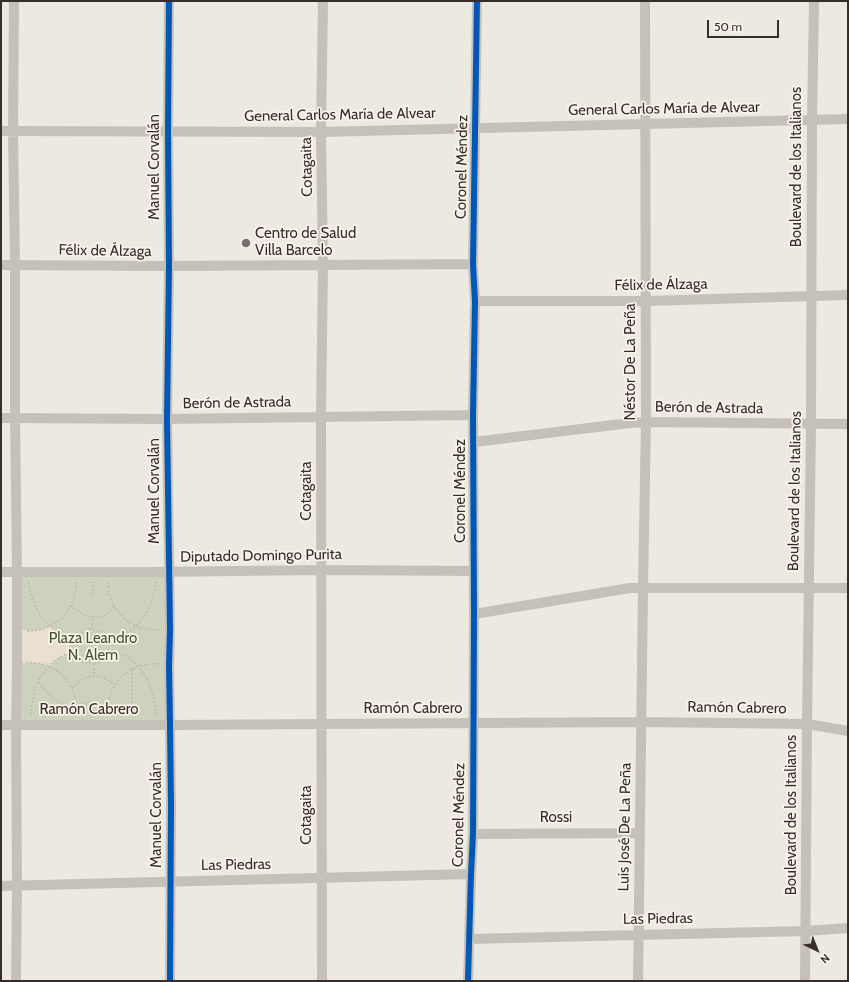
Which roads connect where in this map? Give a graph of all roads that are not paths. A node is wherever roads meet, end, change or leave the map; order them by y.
1 (14, 1) edge
2 (169, 1) edge
3 (323, 1) edge
4 (477, 1) edge
5 (645, 1) edge
6 (814, 1) edge
7 (848, 119) edge
8 (812, 120) junction
9 (645, 124) junction
10 (475, 128) junction
11 (168, 131) junction
12 (1, 132) edge
13 (13, 132) junction
14 (321, 132) junction
15 (323, 264) junction
16 (474, 264) junction
17 (1, 265) edge
18 (15, 265) junction
19 (169, 266) junction
20 (848, 295) edge
21 (812, 296) junction
22 (475, 301) junction
23 (646, 301) junction
24 (473, 415) junction
25 (322, 417) junction
26 (1, 418) edge
27 (15, 418) junction
28 (167, 419) junction
29 (646, 422) junction
30 (811, 424) junction
31 (848, 424) edge
32 (474, 442) junction
33 (322, 570) junction
34 (474, 571) junction
35 (1, 572) edge
36 (17, 572) junction
37 (168, 572) junction
38 (809, 587) junction
39 (643, 588) junction
40 (848, 588) edge
41 (474, 614) junction
42 (642, 722) junction
43 (322, 724) junction
44 (474, 724) junction
45 (807, 724) junction
46 (1, 725) edge
47 (16, 725) junction
48 (170, 725) junction
49 (848, 731) edge
50 (640, 833) junction
51 (473, 834) junction
52 (471, 874) junction
53 (322, 878) junction
54 (170, 882) junction
55 (17, 885) junction
56 (1, 886) edge
57 (848, 928) edge
58 (806, 931) junction
59 (639, 934) junction
60 (469, 939) junction
61 (16, 981) edge
62 (170, 981) edge
63 (322, 981) edge
64 (468, 981) edge
65 (638, 981) edge
66 (805, 981) edge

1 - 13 street
2 - 11 street, Manuel Corvalán
3 - 14 street, Cotagaita
4 - 10 street, Coronel Méndez
5 - 9 street, Néstor De La Peña
6 - 8 street, Boulevard de los Italianos
7 - 8 street, General Carlos María de Alvear
8 - 9 street, General Carlos María de Alvear
8 - 21 street, Boulevard de los Italianos
9 - 10 street, General Carlos María de Alvear
9 - 23 street, Néstor De La Peña
10 - 14 street, General Carlos María de Alvear
10 - 16 street, Coronel Méndez
11 - 13 street, General Carlos María de Alvear
11 - 14 street, General Carlos María de Alvear
11 - 19 street, Manuel Corvalán
12 - 13 street, General Carlos María de Alvear
13 - 18 street
14 - 15 street, Cotagaita
15 - 16 street, Félix de Álzaga
15 - 19 street, Félix de Álzaga
15 - 25 street, Cotagaita
16 - 22 street, Coronel Méndez
17 - 18 street, Félix de Álzaga
18 - 19 street, Félix de Álzaga
18 - 27 street
19 - 28 street, Manuel Corvalán
20 - 21 street, Félix de Álzaga
21 - 23 street, Félix de Álzaga
21 - 30 street, Boulevard de los Italianos
22 - 23 street, Félix de Álzaga
22 - 24 street, Coronel Méndez
23 - 29 street, Néstor De La Peña
24 - 25 street, Berón de Astrada
24 - 32 street, Coronel Méndez
25 - 28 street, Berón de Astrada
25 - 33 street, Cotagaita
26 - 27 street, Berón de Astrada
27 - 28 street, Berón de Astrada
27 - 36 street
28 - 37 street, Manuel Corvalán
29 - 30 street, Berón de Astrada
29 - 32 street, Berón de Astrada
29 - 39 street, Néstor De La Peña
30 - 31 street, Berón de Astrada
30 - 38 street, Boulevard de los Italianos
32 - 34 street, Coronel Méndez
33 - 34 street, Diputado Domingo Purita
33 - 37 street, Diputado Domingo Purita
33 - 43 street, Cotagaita
34 - 41 street, Coronel Méndez
35 - 36 street, Diputado Domingo Purita
36 - 37 street, Diputado Domingo Purita
36 - 47 street
37 - 48 street, Manuel Corvalán
38 - 39 street
38 - 40 street
38 - 45 street, Boulevard de los Italianos
39 - 41 street
39 - 42 street, Néstor De La Peña
41 - 44 street, Coronel Méndez
42 - 44 street, Ramón Cabrero
42 - 45 street, Ramón Cabrero
42 - 50 street, Luis José De La Peña
43 - 44 street, Ramón Cabrero
43 - 48 street, Ramón Cabrero
43 - 53 street, Cotagaita
44 - 51 street, Coronel Méndez
45 - 49 street, Ramón Cabrero
45 - 58 street, Boulevard de los Italianos
46 - 47 street, Ramón Cabrero
47 - 48 street, Ramón Cabrero
47 - 55 street
48 - 54 street, Manuel Corvalán
50 - 51 street, Rossi
50 - 59 street, Luis José De La Peña
51 - 52 street, Coronel Méndez
52 - 53 street, Las Piedras
52 - 60 street, Coronel Méndez
53 - 54 street, Las Piedras
53 - 63 street, Cotagaita
54 - 55 street, Las Piedras
54 - 62 street, Manuel Corvalán
55 - 56 street, Las Piedras
55 - 61 street
57 - 58 street, Las Piedras
58 - 59 street, Las Piedras
58 - 66 street, Boulevard de los Italianos
59 - 60 street, Las Piedras
59 - 65 street, Luis José De La Peña
60 - 64 street, Coronel Méndez

